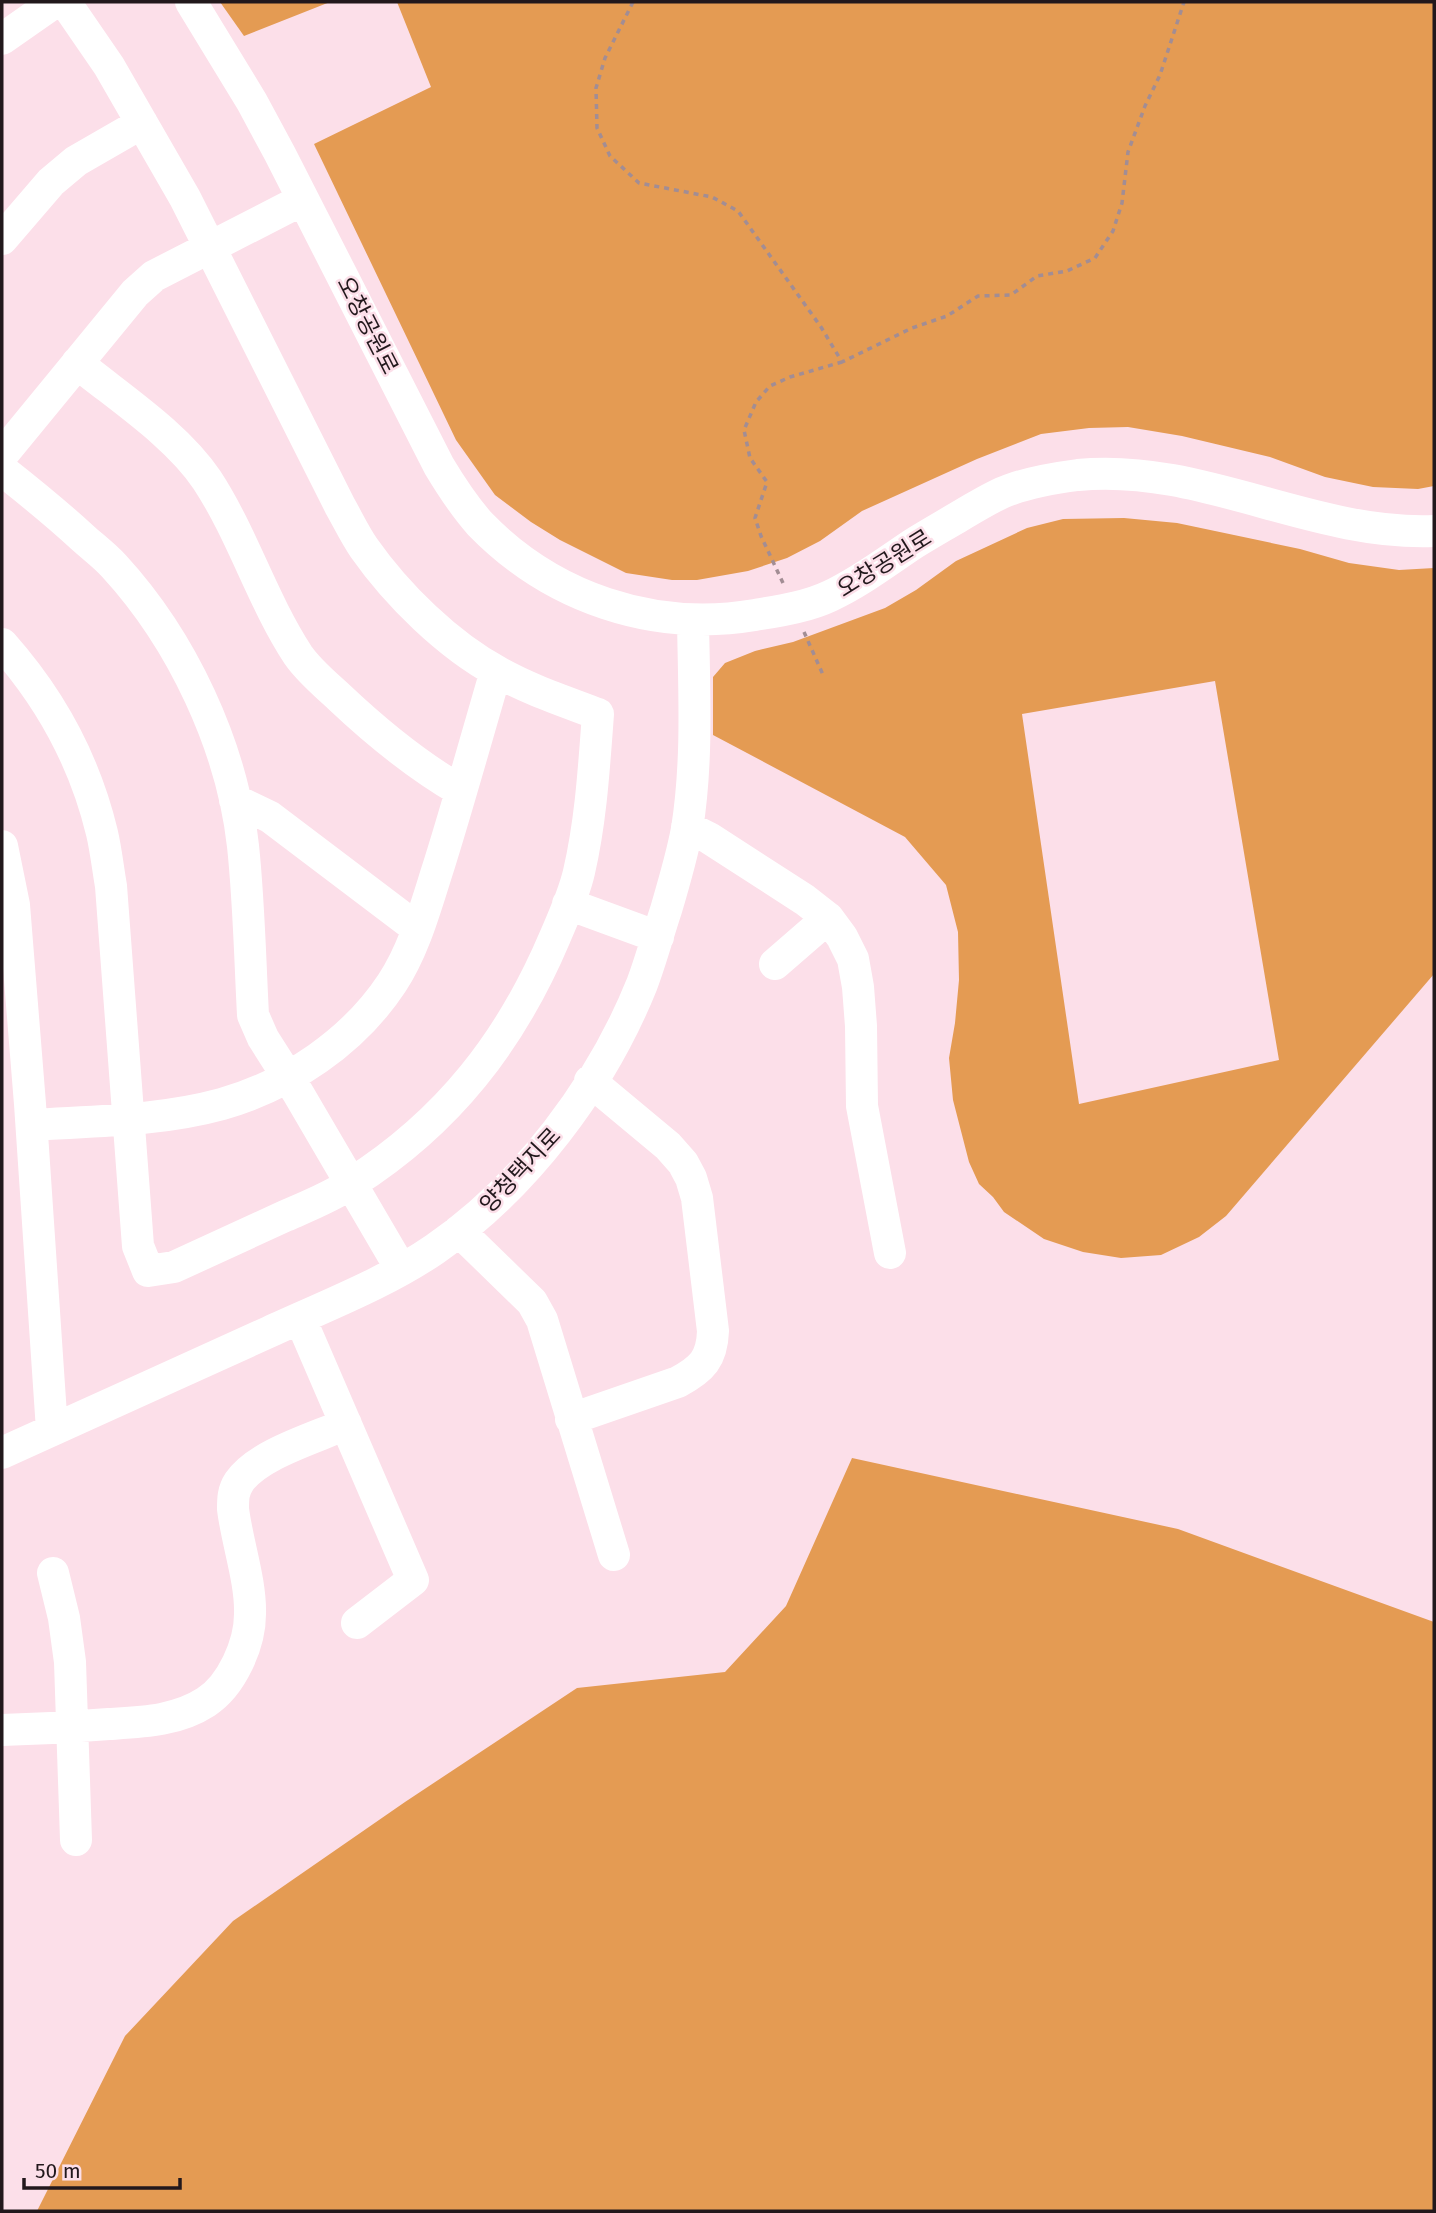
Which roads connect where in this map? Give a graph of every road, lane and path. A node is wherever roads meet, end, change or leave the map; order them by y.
1 (55, 2) edge
2 (65, 2) edge
3 (191, 2) edge
4 (633, 2) edge
5 (1185, 2) edge
6 (2, 39) edge
7 (142, 123) junction
8 (302, 200) junction
9 (2, 240) edge
10 (210, 247) junction
11 (842, 362) junction
12 (77, 363) junction
13 (2, 455) edge
14 (2, 470) edge
15 (1434, 531) edge
16 (778, 572) dead end
17 (693, 620) junction
18 (800, 624) dead end
19 (2, 644) edge
20 (496, 671) junction
21 (824, 677) dead end
22 (461, 791) junction
23 (235, 800) junction
24 (687, 827) junction
25 (2, 846) edge
26 (568, 904) junction
27 (828, 918) junction
28 (418, 929) junction
29 (658, 937) junction
30 (775, 964) dead end
31 (287, 1076) junction
32 (590, 1081) junction
33 (129, 1119) junction
34 (32, 1125) junction
35 (351, 1184) junction
36 (459, 1231) junction
37 (890, 1254) dead end
38 (401, 1269) junction
39 (300, 1318) junction
40 (571, 1419) junction
41 (346, 1424) junction
42 (52, 1430) junction
43 (2, 1453) edge
44 (614, 1555) dead end
45 (54, 1573) dead end
46 (357, 1623) dead end
47 (73, 1727) junction
48 (2, 1730) edge
49 (76, 1840) dead end

1 - 6 street
2 - 7 street
3 - 8 street, 오창공원로
4 - 11 path
5 - 11 path
7 - 9 street
7 - 10 street
8 - 10 street
8 - 17 street, 오창공원로
10 - 12 street
10 - 20 street
11 - 16 path
12 - 13 street
12 - 22 street
14 - 23 street
15 - 17 street, 오창공원로
17 - 24 street, 양청택지로
18 - 21 path
19 - 33 street
20 - 22 street
20 - 26 street
22 - 28 street
23 - 28 street
23 - 31 street
24 - 27 street
24 - 29 street, 양청택지로
25 - 34 street
26 - 29 street
26 - 35 street
27 - 30 street
27 - 37 street
28 - 31 street
29 - 32 street, 양청택지로
31 - 33 street
31 - 35 street
32 - 36 street, 양청택지로
32 - 40 street
33 - 34 street
33 - 35 street
34 - 42 street
35 - 38 street
36 - 38 street, 양청택지로
36 - 40 street
38 - 39 street, 양청택지로
39 - 41 street
39 - 42 street, 양청택지로
40 - 44 street
41 - 46 street
41 - 47 street
42 - 43 street, 양청택지로
45 - 47 street
47 - 48 street
47 - 49 street

